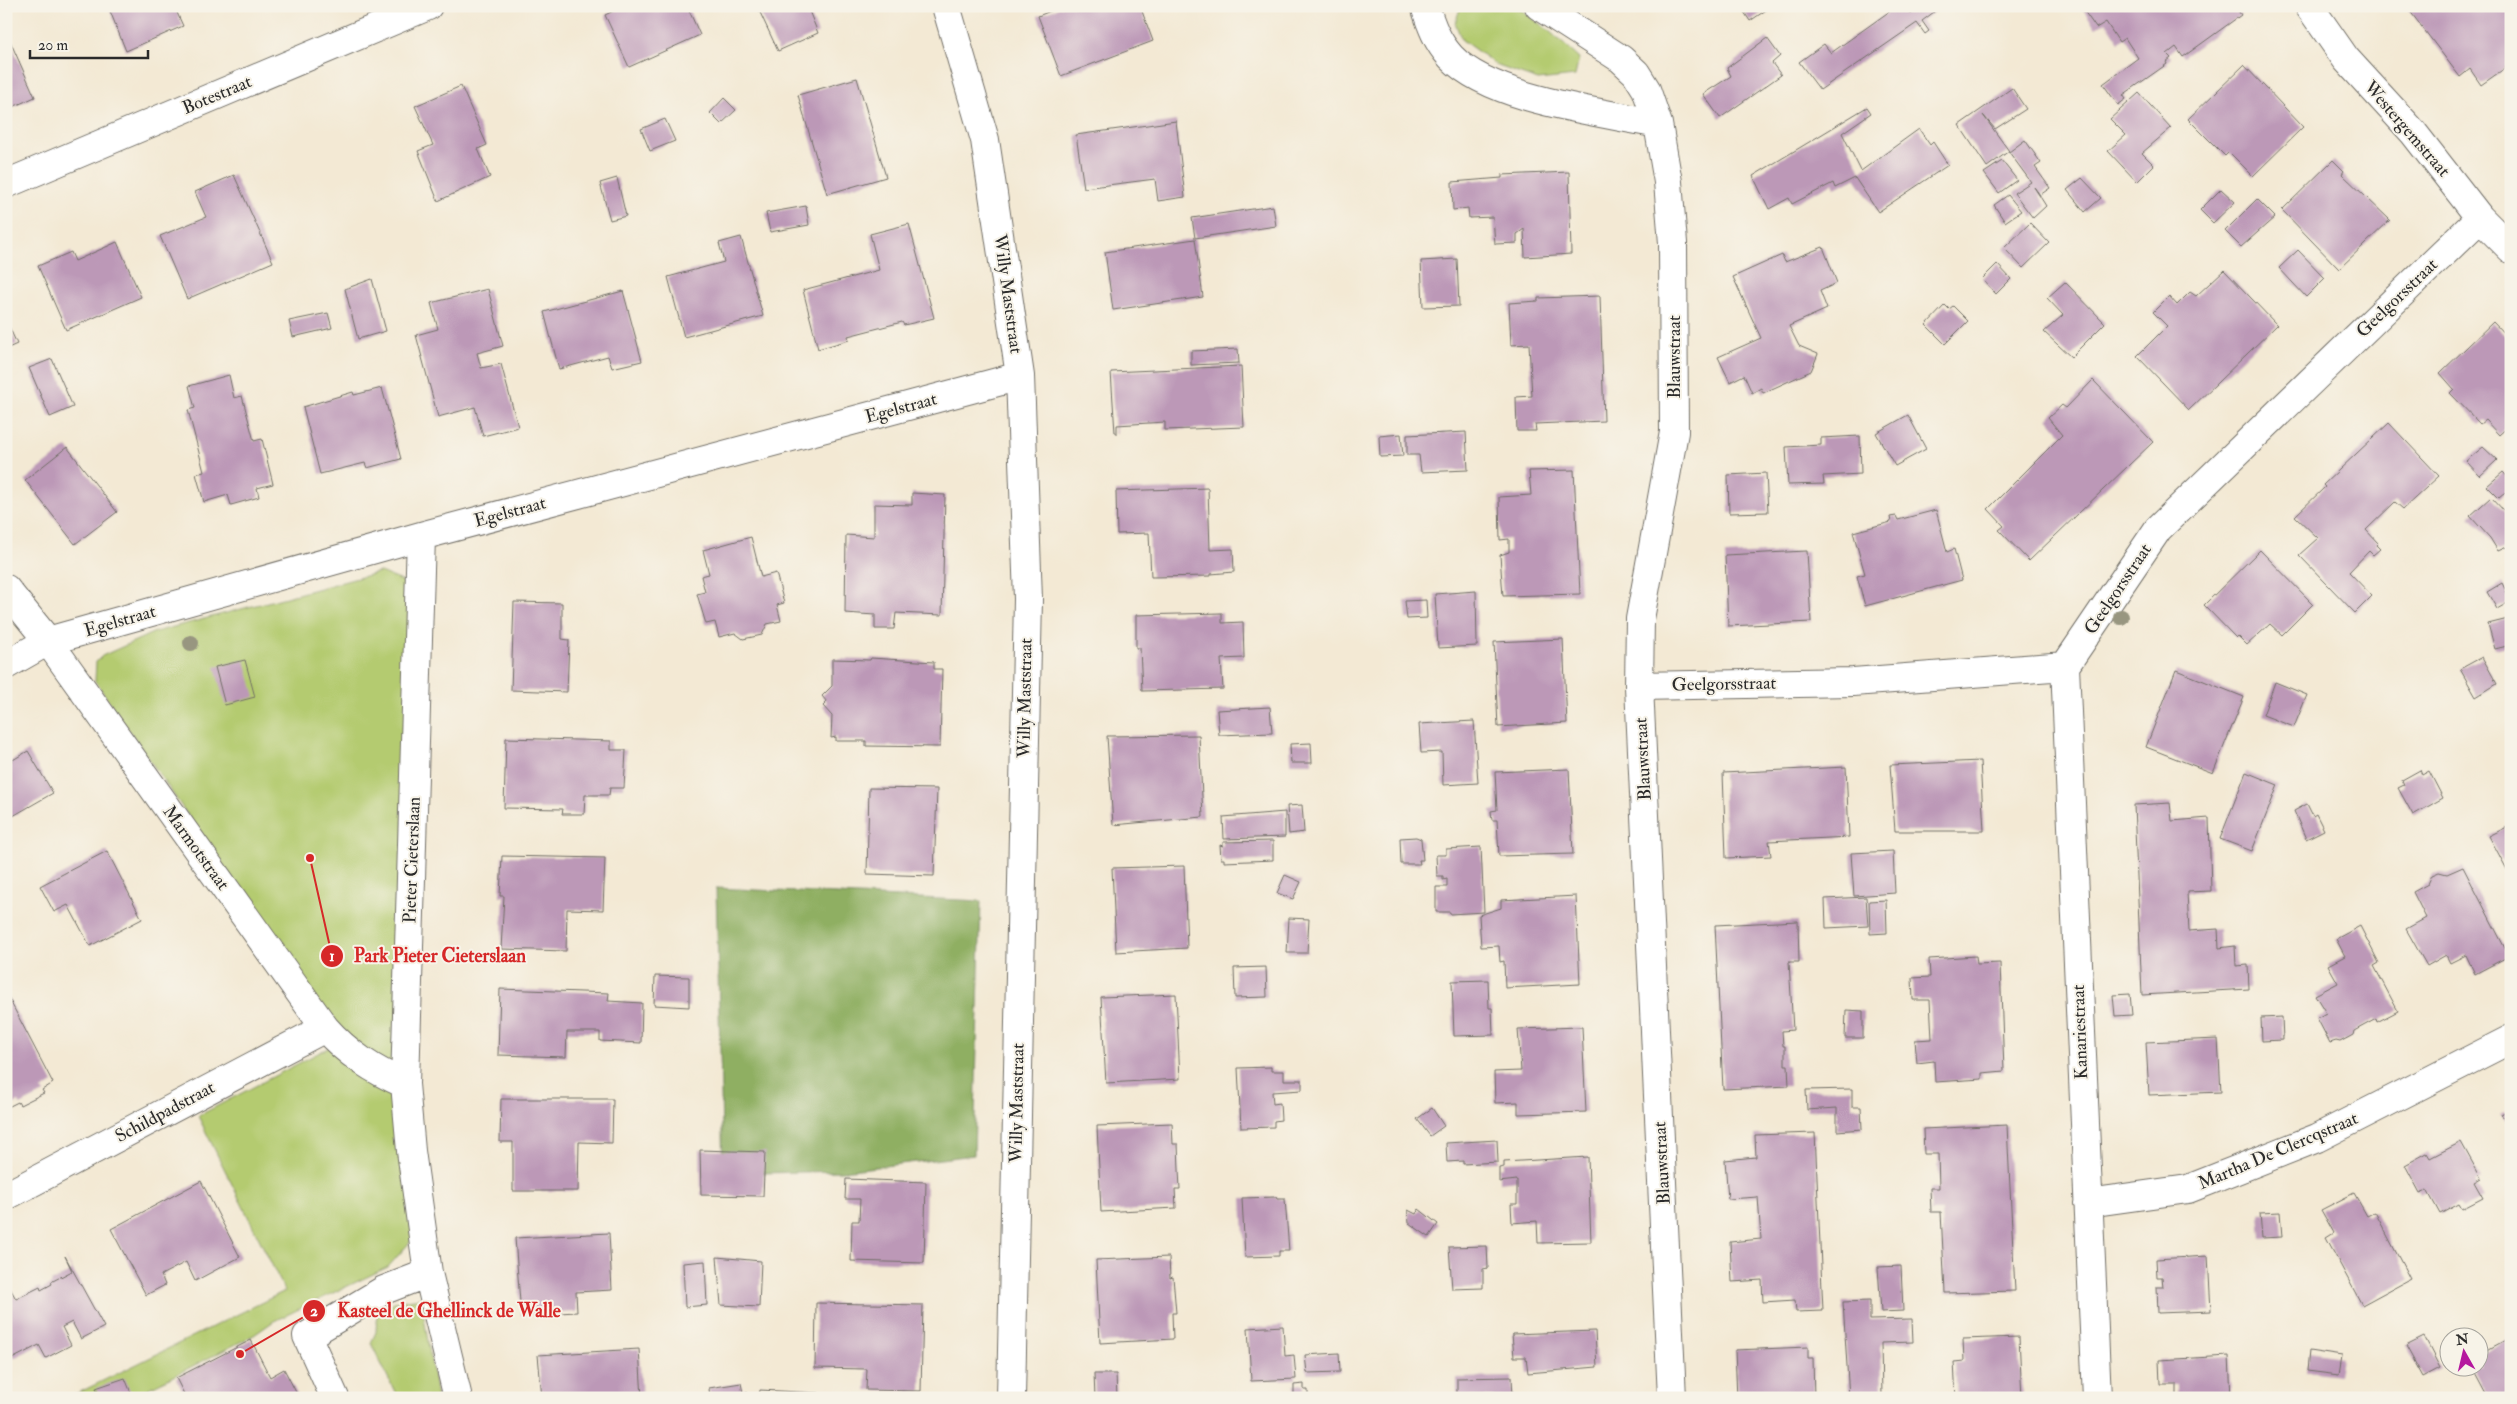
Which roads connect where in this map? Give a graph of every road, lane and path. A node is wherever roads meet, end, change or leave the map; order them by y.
1 (428, 6) edge
2 (946, 6) edge
3 (1425, 6) edge
4 (1539, 6) edge
5 (2309, 6) edge
6 (1658, 124) junction
7 (6, 184) edge
8 (2480, 218) junction
9 (2511, 249) edge
10 (1020, 376) junction
11 (422, 536) junction
12 (6, 589) edge
13 (48, 641) junction
14 (6, 665) edge
15 (2065, 666) junction
16 (1640, 686) junction
17 (324, 1028) junction
18 (2511, 1039) edge
19 (405, 1084) junction
20 (6, 1196) edge
21 (2088, 1203) junction
22 (428, 1273) junction
23 (335, 1398) edge
24 (458, 1398) edge
25 (1011, 1398) edge
26 (1672, 1398) edge
27 (2097, 1398) edge

1 - 7 street, Botestraat
2 - 10 street, Willy Maststraat
3 - 6 street
4 - 6 street, Blauwstraat
5 - 8 street, Westergemstraat
6 - 16 street, Blauwstraat
8 - 9 street, Westergemstraat
8 - 15 street, Geelgorsstraat
10 - 11 street, Egelstraat
10 - 25 street, Willy Maststraat
11 - 13 street, Egelstraat
11 - 19 street, Pieter Cieterslaan
12 - 13 street, Marmotstraat
13 - 14 street, Egelstraat
13 - 17 street, Marmotstraat
15 - 16 street, Geelgorsstraat
15 - 21 street, Kanariestraat
16 - 26 street, Blauwstraat
17 - 19 street, Marmotstraat
17 - 20 street, Schildpadstraat
18 - 21 street, Martha De Clercqstraat
19 - 22 street, Pieter Cieterslaan
21 - 27 street, Kanariestraat
22 - 23 street
22 - 24 street, Pieter Cieterslaan

